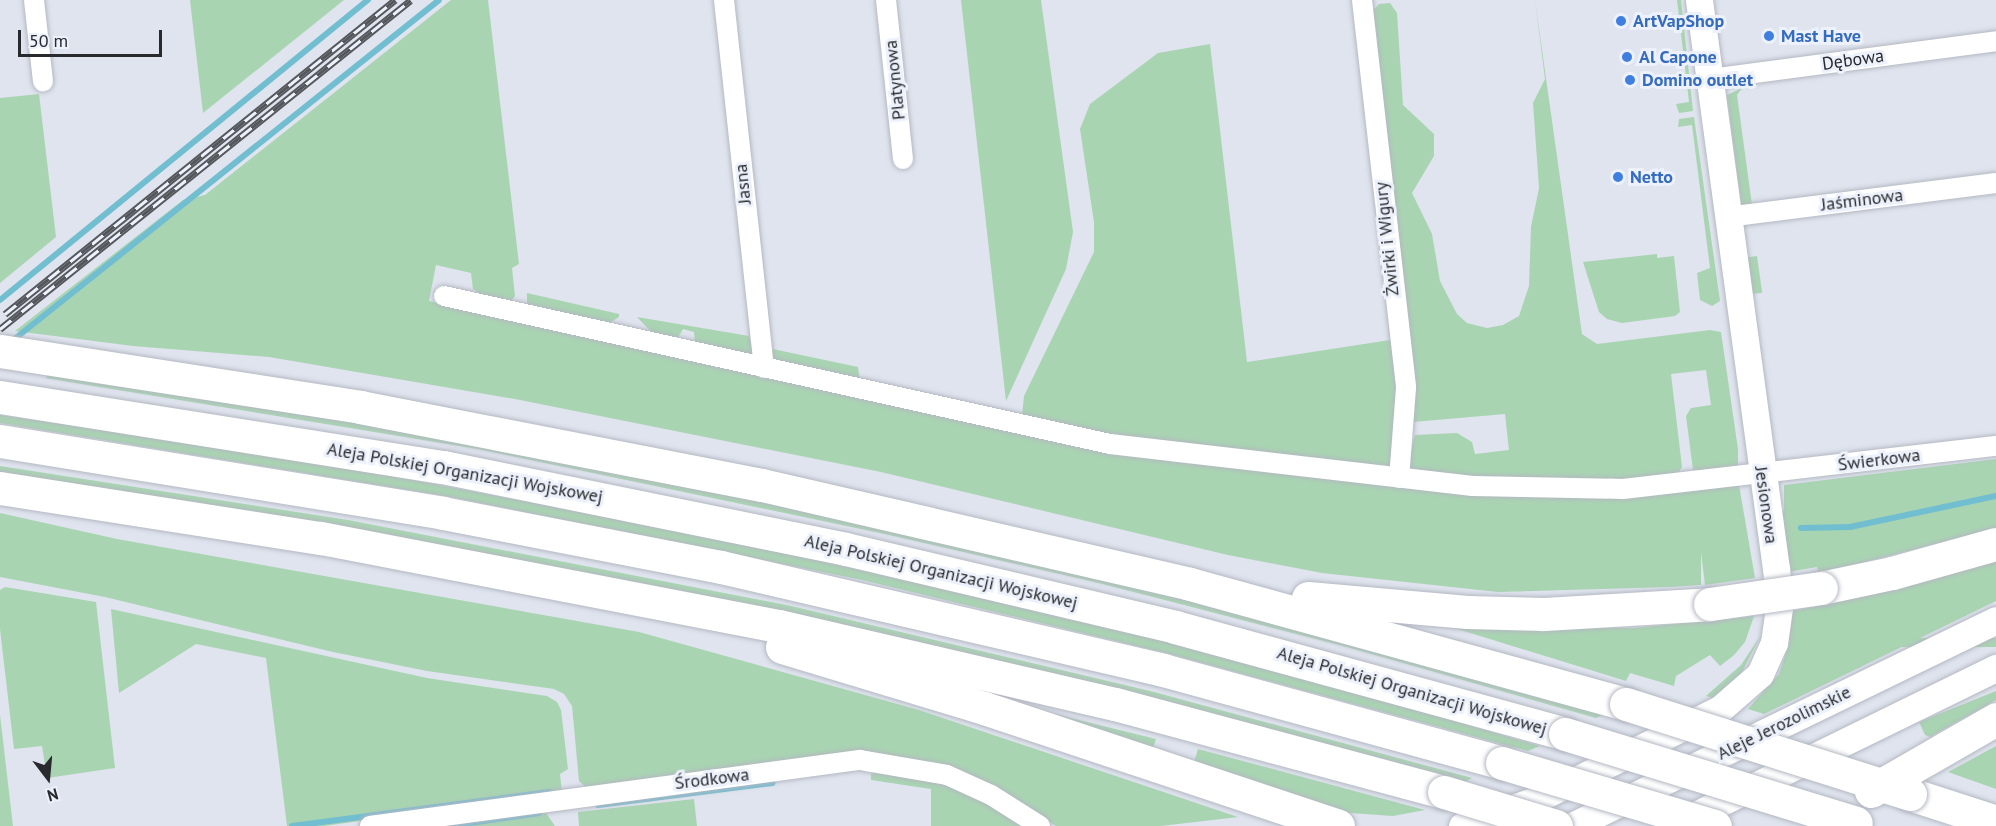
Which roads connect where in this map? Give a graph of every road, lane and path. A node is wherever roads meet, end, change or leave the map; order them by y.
1 (34, 0) edge
2 (724, 0) edge
3 (886, 0) edge
4 (1362, 0) edge
5 (1699, 0) edge
6 (1996, 41) edge
7 (1709, 80) junction
8 (42, 82) dead end
9 (903, 159) dead end
10 (1996, 183) edge
11 (1727, 217) junction
12 (444, 296) dead end
13 (0, 351) edge
14 (764, 368) junction
15 (9, 398) edge
16 (0, 441) edge
17 (1996, 446) edge
18 (1762, 474) junction
19 (1399, 478) junction
20 (0, 488) edge
21 (1996, 544) edge
22 (570, 583) junction
23 (1190, 584) junction
24 (1996, 620) edge
25 (1996, 668) edge
26 (1996, 719) edge
27 (1996, 822) edge
28 (1860, 825) edge
29 (370, 826) edge
30 (1040, 826) edge
31 (1338, 826) edge
32 (1462, 826) edge
33 (1556, 826) edge
34 (1572, 826) edge
35 (1673, 826) edge
36 (1715, 826) edge
37 (1805, 826) edge

1 - 8 street
2 - 14 street, Jasna
3 - 9 street, Platynowa
4 - 19 street, Żwirki i Wigury
5 - 7 street, Jesionowa
6 - 7 street, Dębowa
7 - 11 street, Jesionowa
10 - 11 street, Jaśminowa
11 - 18 street, Jesionowa
12 - 14 street, Świerkowa
13 - 23 highway
14 - 19 street, Świerkowa
15 - 28 highway, Aleja Polskiej Organizacji Wojskowej, bridge
16 - 36 highway, bridge
17 - 18 street, Świerkowa
18 - 19 street, Świerkowa
18 - 32 street, Jesionowa
20 - 22 highway
21 - 23 highway, bridge
22 - 31 highway
22 - 33 highway, bridge
23 - 27 highway, bridge
24 - 34 street, Aleje Jerozolimskie
25 - 35 street
26 - 37 highway, bridge
29 - 30 street, Środkowa

